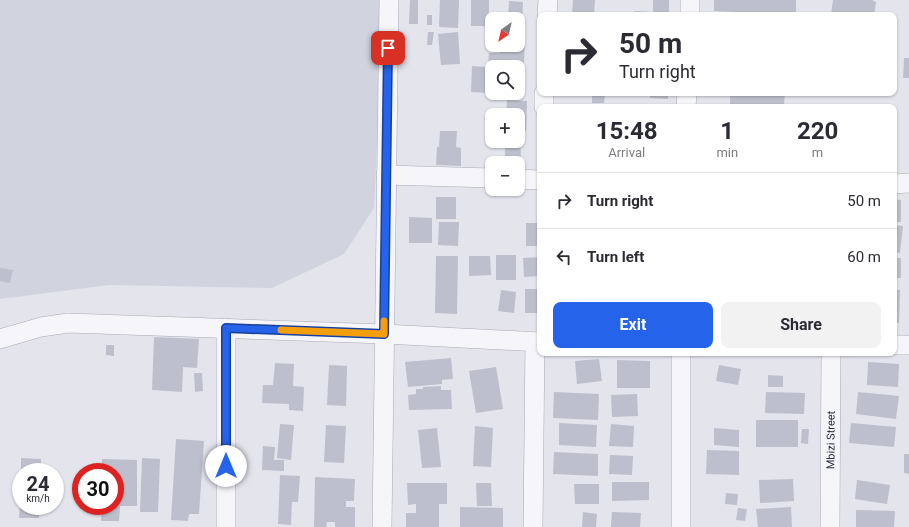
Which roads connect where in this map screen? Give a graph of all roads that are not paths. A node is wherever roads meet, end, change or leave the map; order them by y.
1 (389, 0) edge
2 (548, 0) edge
3 (690, 0) edge
4 (547, 12) edge
5 (690, 12) edge
6 (386, 175) junction
7 (485, 178) edge
8 (525, 179) edge
9 (537, 180) edge
10 (897, 184) edge
11 (909, 184) edge
12 (226, 328) junction
13 (384, 334) junction
14 (0, 339) edge
15 (537, 342) edge
16 (897, 345) edge
17 (909, 345) edge
18 (538, 356) edge
19 (681, 356) edge
20 (831, 356) edge
21 (226, 527) edge
22 (382, 527) edge
23 (533, 527) edge
24 (681, 527) edge
25 (830, 527) edge

1 - 6 street
2 - 4 street
3 - 5 street
6 - 7 street
6 - 13 street
8 - 9 street
10 - 11 street
12 - 13 street
12 - 14 street
12 - 21 street
13 - 15 street
13 - 22 street
16 - 17 street
18 - 23 street
19 - 24 street
20 - 25 street, Mbizi Street

